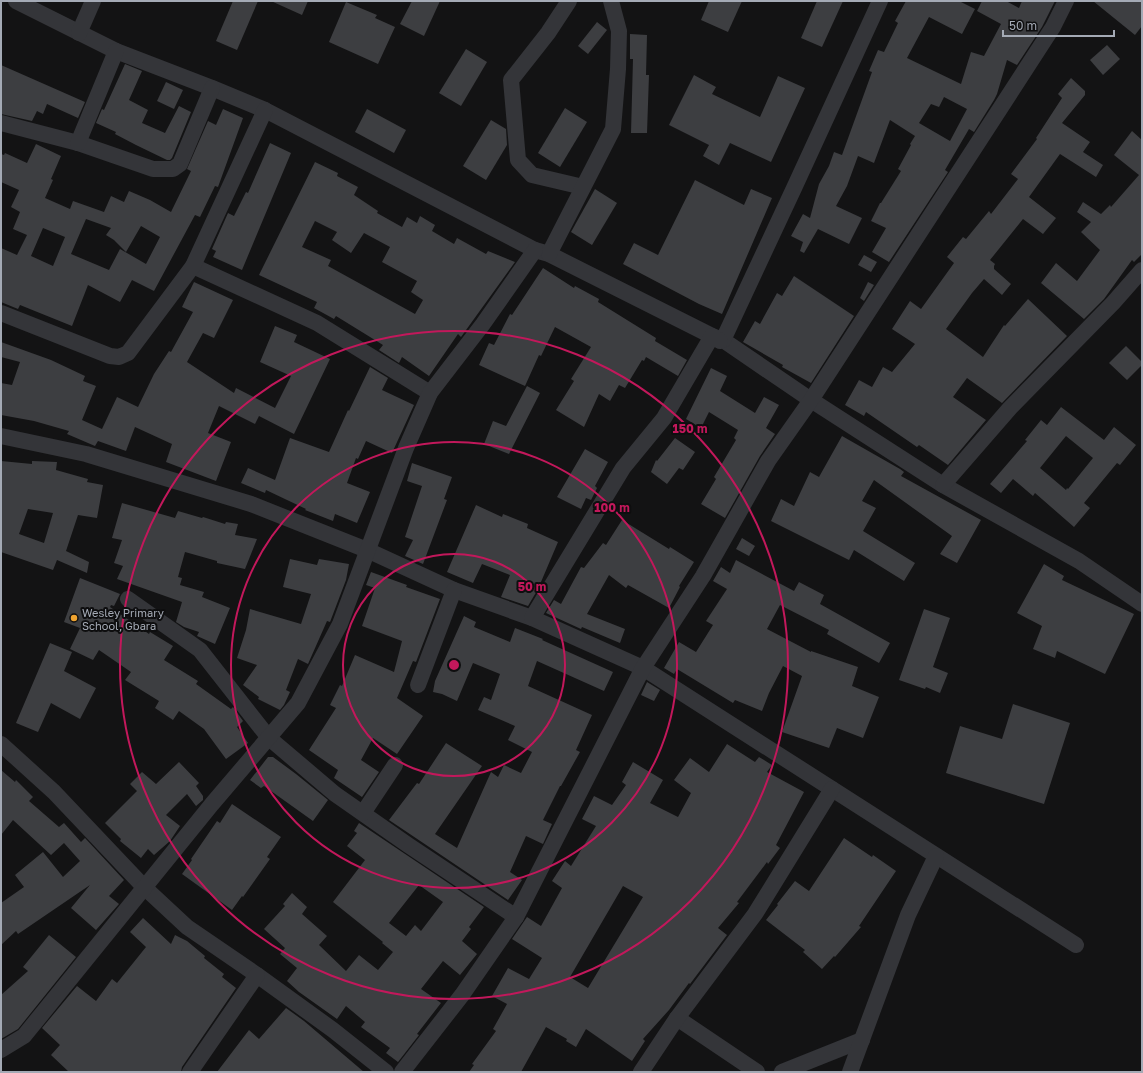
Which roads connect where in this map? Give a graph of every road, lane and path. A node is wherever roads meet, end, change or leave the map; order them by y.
1 (16, 1) edge
2 (93, 1) edge
3 (569, 1) edge
4 (611, 1) edge
5 (880, 1) edge
6 (1066, 1) edge
7 (79, 33) junction
8 (116, 51) junction
9 (212, 88) junction
10 (265, 110) junction
11 (1, 123) edge
12 (78, 143) junction
13 (583, 187) junction
14 (542, 252) junction
15 (193, 266) junction
16 (1142, 270) edge
17 (1, 313) edge
18 (717, 338) junction
19 (430, 393) junction
20 (811, 400) junction
21 (1, 436) edge
22 (943, 485) junction
23 (367, 550) junction
24 (454, 590) junction
25 (128, 599) dead end
26 (1142, 604) edge
27 (532, 618) junction
28 (643, 668) junction
29 (418, 685) dead end
30 (269, 738) junction
31 (1, 744) edge
32 (395, 765) dead end
33 (832, 789) junction
34 (362, 813) junction
35 (936, 856) junction
36 (144, 887) junction
37 (516, 917) junction
38 (1076, 945) dead end
39 (257, 975) junction
40 (677, 1018) junction
41 (862, 1040) junction
42 (1, 1050) edge
43 (190, 1072) edge
44 (386, 1072) edge
45 (402, 1072) edge
46 (641, 1072) edge
47 (757, 1072) edge
48 (782, 1072) edge
49 (850, 1072) edge

1 - 7 street
2 - 7 street
3 - 13 street
4 - 13 street
5 - 18 street
6 - 20 street
7 - 8 street
8 - 9 street
8 - 12 street
9 - 10 street
9 - 12 street
10 - 14 street
10 - 15 street
11 - 12 street
13 - 14 street
14 - 18 street
14 - 19 street
15 - 17 street
15 - 19 street
16 - 22 street
18 - 20 street
18 - 27 street
19 - 23 street
20 - 22 street
20 - 28 street
21 - 23 street
22 - 26 street
23 - 24 street
23 - 30 street
24 - 27 street
24 - 29 street
25 - 30 street
27 - 28 street
28 - 33 street
28 - 37 street
30 - 34 street
30 - 36 street
31 - 36 street
32 - 34 street
33 - 35 street
33 - 40 street
34 - 37 street
35 - 38 street
35 - 41 street
36 - 39 street
36 - 42 street
37 - 45 street
39 - 43 street
39 - 44 street
40 - 46 street
40 - 47 street
41 - 48 street
41 - 49 street

